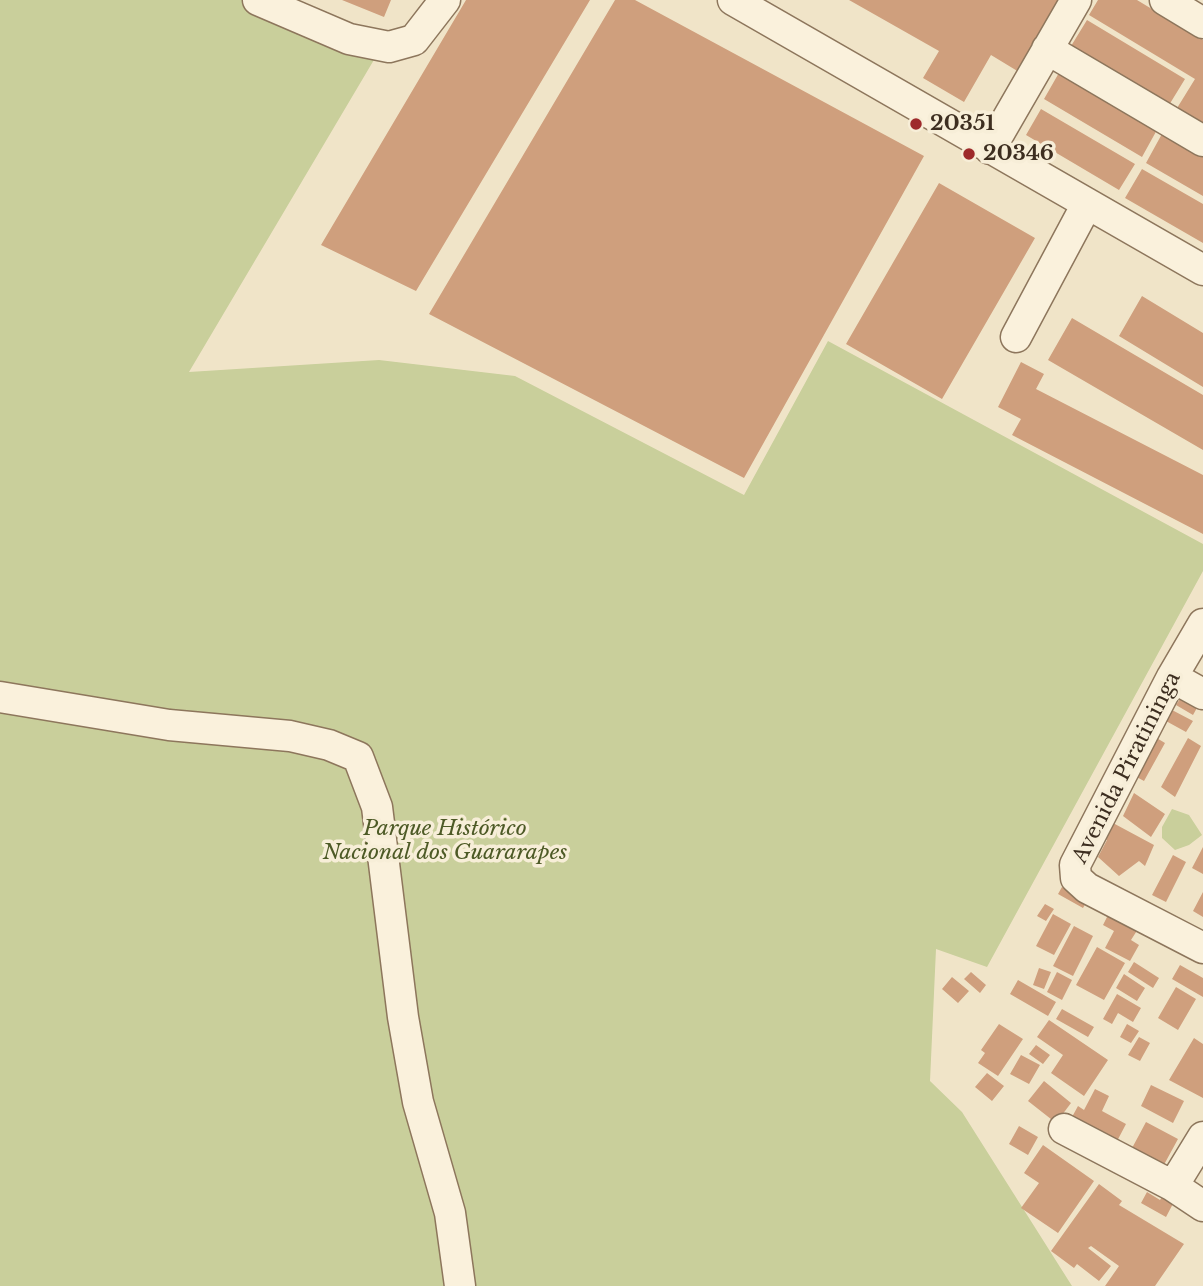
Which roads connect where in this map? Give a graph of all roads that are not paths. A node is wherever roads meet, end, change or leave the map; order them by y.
1 (258, 0) edge
2 (445, 0) edge
3 (733, 0) edge
4 (1076, 0) edge
5 (1165, 0) edge
6 (1203, 23) edge
7 (1047, 49) junction
8 (1203, 141) edge
9 (990, 149) junction
10 (1087, 204) junction
11 (1203, 270) edge
12 (1016, 337) dead end
13 (1203, 624) edge
14 (1172, 677) junction
15 (1203, 694) edge
16 (0, 697) edge
17 (1203, 948) edge
18 (1063, 1129) dead end
19 (1203, 1137) edge
20 (1172, 1186) junction
21 (1203, 1206) edge
22 (460, 1286) edge

1 - 2 street
3 - 9 street
4 - 7 street
5 - 6 street
7 - 8 street
7 - 9 street
9 - 10 street
10 - 11 street
10 - 12 street
13 - 14 street, Avenida Piratininga
14 - 15 street
14 - 17 street, Avenida Piratininga
16 - 22 street
18 - 20 street
19 - 20 street
20 - 21 street

